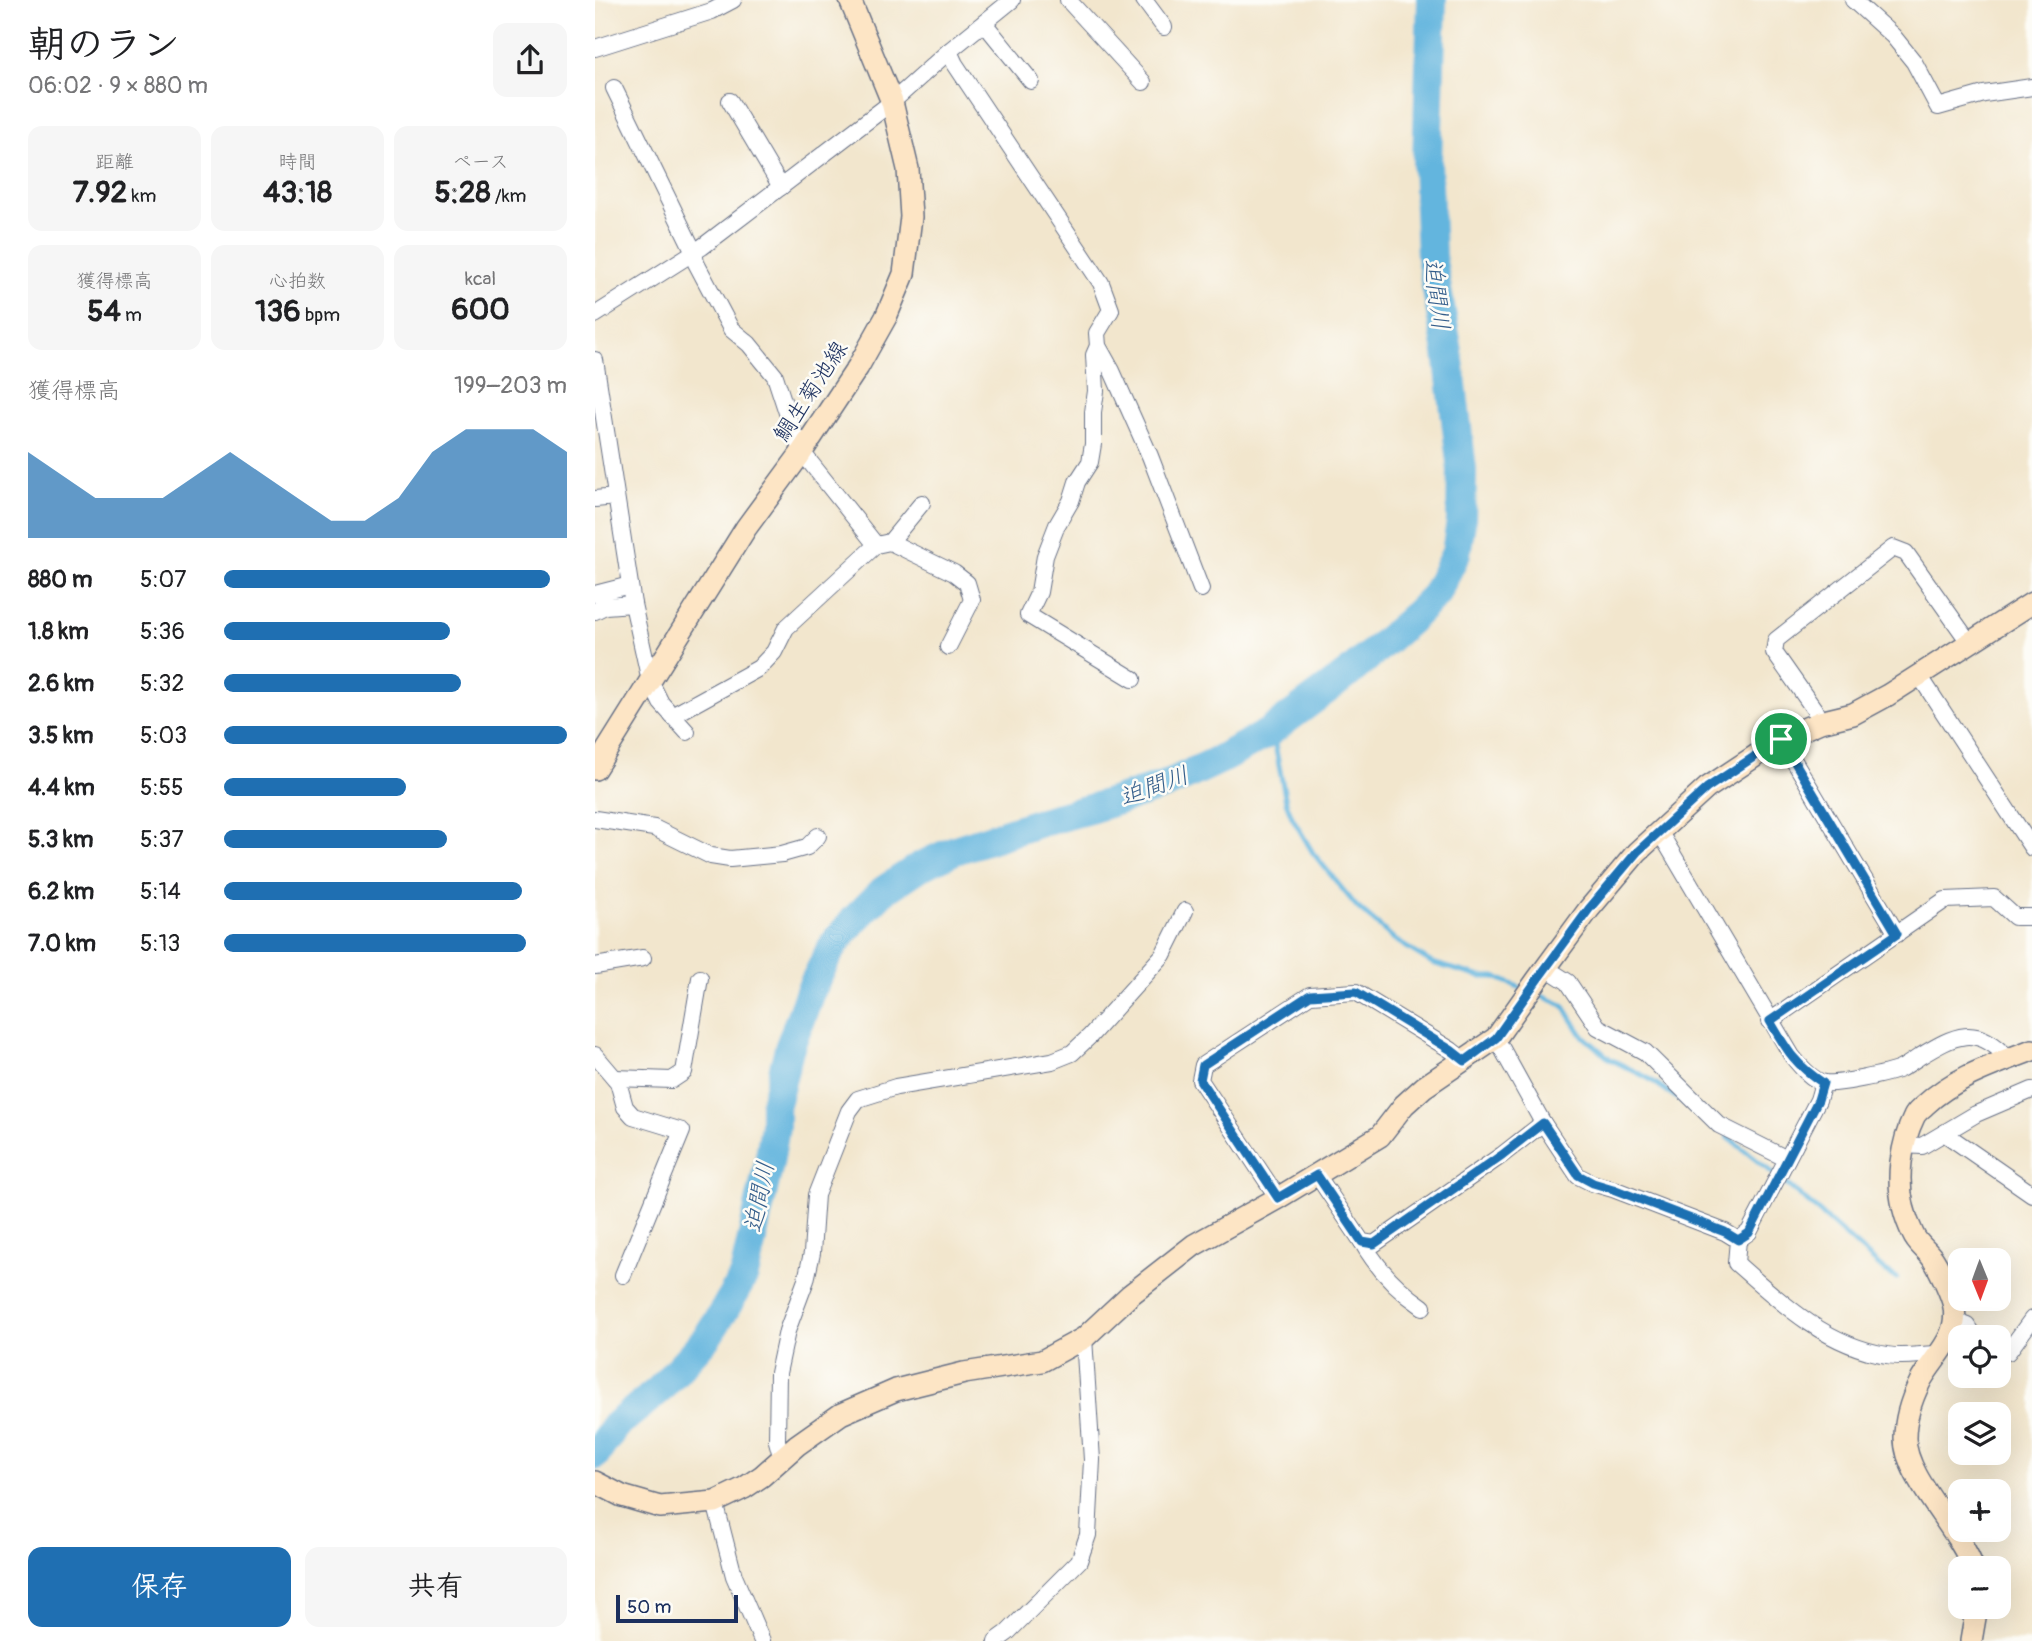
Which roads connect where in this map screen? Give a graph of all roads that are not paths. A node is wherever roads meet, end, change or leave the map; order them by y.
1 (733, 0) edge
2 (850, 0) edge
3 (1012, 0) edge
4 (1068, 0) edge
5 (1144, 0) edge
6 (1853, 0) edge
7 (984, 23) junction
8 (1164, 27) dead end
9 (595, 48) edge
10 (949, 51) junction
11 (1031, 81) dead end
12 (1143, 82) dead end
13 (2032, 87) edge
14 (614, 88) dead end
15 (730, 101) dead end
16 (892, 102) junction
17 (781, 187) junction
18 (694, 252) junction
19 (595, 315) edge
20 (1098, 346) junction
21 (595, 360) edge
22 (599, 410) edge
23 (602, 450) edge
24 (802, 452) junction
25 (616, 497) junction
26 (595, 499) edge
27 (922, 503) dead end
28 (883, 544) junction
29 (630, 585) junction
30 (1201, 589) dead end
31 (595, 594) edge
32 (2032, 603) edge
33 (633, 604) junction
34 (595, 611) edge
35 (1969, 642) junction
36 (948, 647) dead end
37 (1919, 675) junction
38 (1133, 679) dead end
39 (650, 681) junction
40 (672, 716) junction
41 (1821, 722) junction
42 (687, 732) dead end
43 (1781, 739) junction
44 (595, 769) edge
45 (595, 819) edge
46 (1659, 831) junction
47 (818, 835) dead end
48 (2032, 848) edge
49 (1185, 911) dead end
50 (2032, 917) edge
51 (1897, 934) junction
52 (643, 958) dead end
53 (595, 966) edge
54 (1545, 968) junction
55 (700, 978) dead end
56 (1770, 1021) junction
57 (1496, 1038) junction
58 (2032, 1050) edge
59 (595, 1055) edge
60 (2009, 1059) junction
61 (1465, 1061) junction
62 (615, 1078) junction
63 (1823, 1083) junction
64 (2032, 1090) edge
65 (1543, 1123) junction
66 (1944, 1133) junction
67 (1903, 1145) junction
68 (1787, 1159) junction
69 (1317, 1175) junction
70 (2032, 1194) edge
71 (1278, 1198) junction
72 (1738, 1240) junction
73 (1362, 1242) junction
74 (623, 1275) dead end
75 (1423, 1307) dead end
76 (2032, 1319) edge
77 (1955, 1321) junction
78 (1965, 1325) edge
79 (1084, 1338) junction
80 (2011, 1348) edge
81 (1941, 1354) junction
82 (782, 1459) junction
83 (595, 1482) edge
84 (715, 1502) junction
85 (1966, 1556) edge
86 (1975, 1619) edge
87 (762, 1641) edge
88 (996, 1641) edge
89 (1971, 1641) edge

1 - 9 street
2 - 16 street, 鯛生菊池線
3 - 7 street
4 - 12 street
5 - 8 street
6 - 13 street
7 - 10 street
7 - 11 street
10 - 16 street
10 - 20 street
14 - 18 street
15 - 17 street
16 - 17 street
16 - 24 street, 鯛生菊池線
17 - 18 street
18 - 19 street
18 - 24 street
20 - 30 street
20 - 38 street
21 - 22 street
22 - 23 street
23 - 25 street
24 - 28 street
24 - 39 street, 鯛生菊池線
25 - 26 street
25 - 29 street
27 - 28 street
28 - 36 street
28 - 40 street
29 - 31 street
29 - 33 street
32 - 35 street
33 - 34 street
33 - 39 street
35 - 37 street
35 - 41 street
37 - 41 street
37 - 48 street
39 - 40 street
39 - 44 street, 鯛生菊池線
40 - 42 street
41 - 43 street
43 - 46 street
43 - 51 street
45 - 47 street
46 - 54 street
46 - 56 street
49 - 82 street
50 - 51 street
51 - 56 street
52 - 53 street
54 - 57 street
54 - 68 street
55 - 62 street
56 - 63 street
57 - 61 street
57 - 65 street
58 - 60 street
59 - 62 street
60 - 63 street
60 - 67 street
61 - 69 street
61 - 71 street
62 - 74 street
63 - 68 street
64 - 66 street
65 - 72 street
65 - 73 street
66 - 67 street
66 - 70 street
67 - 77 street
68 - 72 street
69 - 71 street
69 - 73 street
71 - 79 street
72 - 81 street
73 - 75 street
76 - 80 street
77 - 78 street
77 - 81 street
79 - 82 street
79 - 88 street
81 - 85 street
82 - 84 street
83 - 84 street
84 - 87 street
86 - 89 street

